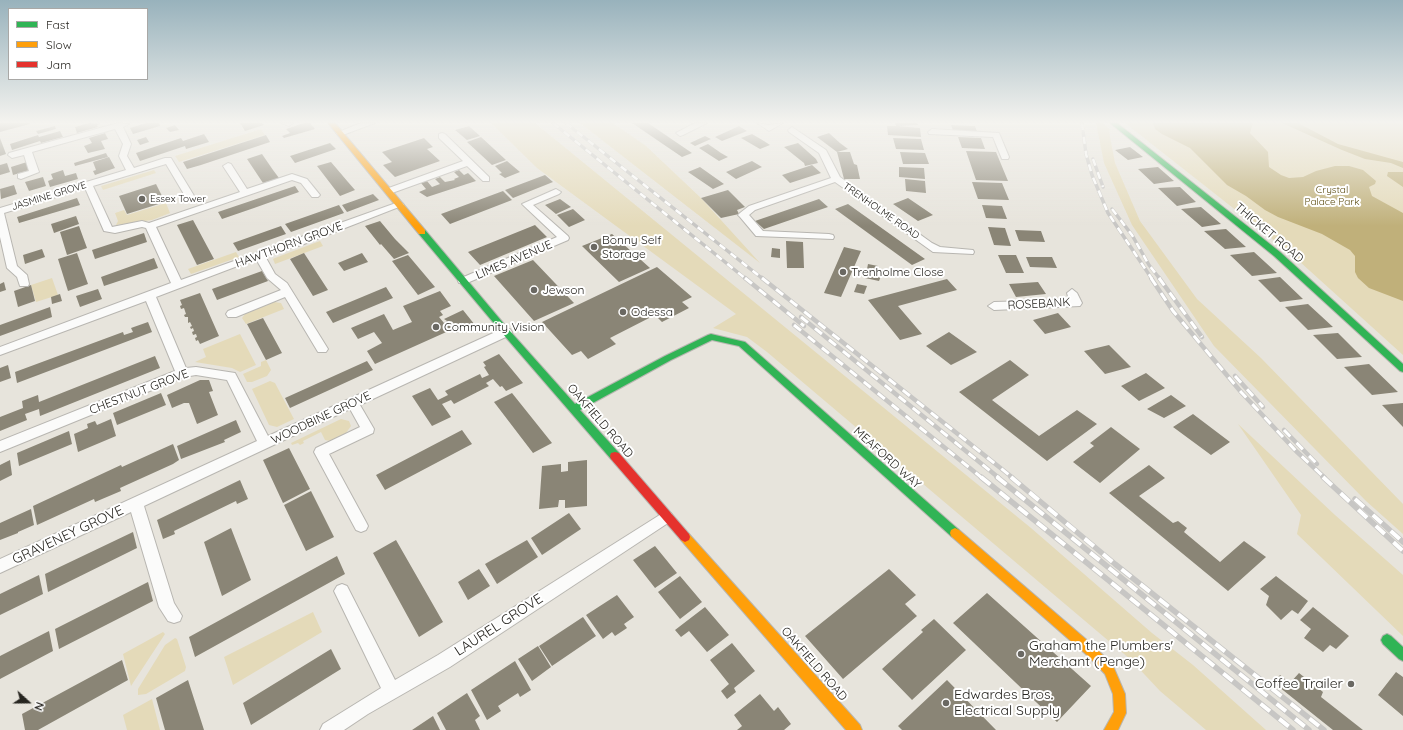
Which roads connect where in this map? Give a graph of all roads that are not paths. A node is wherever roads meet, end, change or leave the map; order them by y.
1 (29, 157) edge
2 (124, 157) edge
3 (360, 157) edge
4 (464, 157) edge
5 (825, 157) edge
6 (1156, 157) edge
7 (469, 162) junction
8 (228, 166) dead end
9 (131, 171) junction
10 (22, 176) dead end
11 (486, 179) dead end
12 (836, 179) junction
13 (88, 185) junction
14 (389, 191) junction
15 (556, 192) dead end
16 (245, 193) junction
17 (314, 195) dead end
18 (191, 199) dead end
19 (399, 205) junction
20 (0, 211) edge
21 (0, 215) edge
22 (146, 225) junction
23 (829, 238) dead end
24 (969, 252) dead end
25 (259, 255) junction
26 (463, 281) junction
27 (24, 284) dead end
28 (178, 286) junction
29 (286, 292) junction
30 (1072, 293) dead end
31 (150, 296) junction
32 (994, 306) dead end
33 (232, 314) dead end
34 (506, 332) junction
35 (322, 349) dead end
36 (0, 351) edge
37 (1403, 369) edge
38 (182, 373) junction
39 (353, 403) junction
40 (574, 409) junction
41 (265, 444) junction
42 (0, 447) edge
43 (136, 504) junction
44 (666, 517) junction
45 (362, 526) dead end
46 (0, 566) edge
47 (342, 591) dead end
48 (174, 616) dead end
49 (1387, 640) dead end
50 (1403, 655) edge
51 (392, 692) junction
52 (329, 730) edge
53 (855, 730) edge
54 (1111, 730) edge

1 - 10 street
2 - 9 street
3 - 14 street, OAKFIELD ROAD
4 - 7 street
5 - 12 street, TRENHOLME ROAD
6 - 37 street, THICKET ROAD
7 - 11 street
7 - 14 street
8 - 16 street
9 - 13 street, JASMINE GROVE
9 - 18 street, JASMINE GROVE
12 - 23 street
12 - 24 street, TRENHOLME ROAD
13 - 20 street, JASMINE GROVE
13 - 22 street
14 - 19 street, OAKFIELD ROAD
15 - 26 street, LIMES AVENUE
16 - 17 street
16 - 22 street
19 - 25 street, HAWTHORN GROVE
19 - 26 street, OAKFIELD ROAD
21 - 27 street
22 - 28 street
25 - 28 street, HAWTHORN GROVE
25 - 29 street
26 - 34 street, OAKFIELD ROAD
28 - 31 street, HAWTHORN GROVE
29 - 33 street
29 - 35 street
30 - 32 street, ROSEBANK
31 - 36 street, HAWTHORN GROVE
31 - 38 street
34 - 39 street, WOODBINE GROVE
34 - 40 street, OAKFIELD ROAD
38 - 41 street, CHESTNUT GROVE
38 - 42 street, CHESTNUT GROVE
39 - 41 street, WOODBINE GROVE
39 - 45 street
40 - 44 street, OAKFIELD ROAD
40 - 54 street, MEAFORD WAY
41 - 43 street, WOODBINE GROVE
43 - 46 street, GRAVENEY GROVE
43 - 48 street
44 - 51 street, LAUREL GROVE
44 - 53 street, OAKFIELD ROAD
47 - 51 street
49 - 50 street
51 - 52 street, LAUREL GROVE

